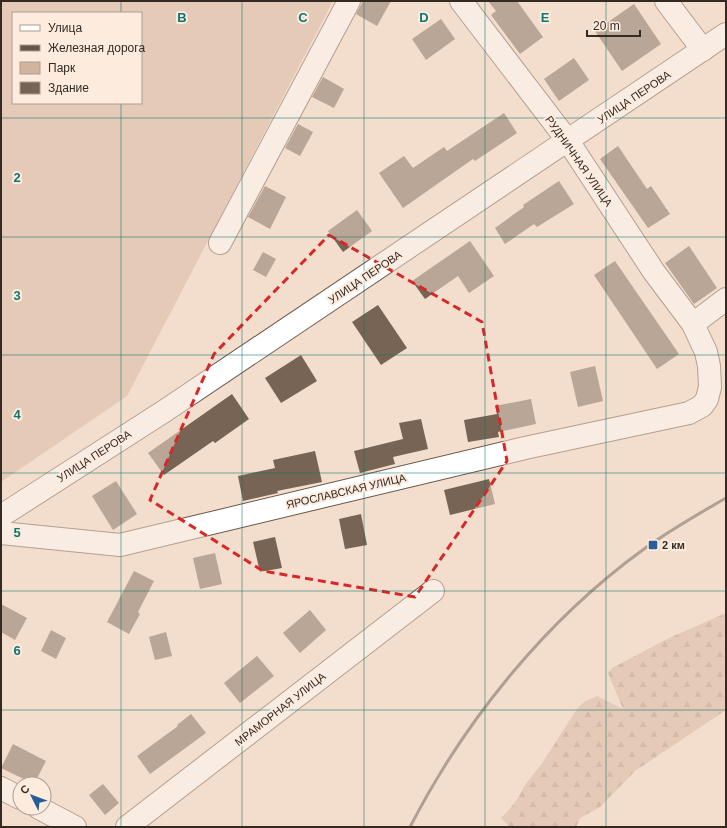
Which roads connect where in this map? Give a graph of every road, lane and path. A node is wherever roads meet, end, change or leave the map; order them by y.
1 (349, 1) edge
2 (461, 1) edge
3 (666, 1) edge
4 (726, 34) edge
5 (703, 50) junction
6 (568, 141) junction
7 (220, 243) dead end
8 (726, 299) edge
9 (693, 324) junction
10 (1, 516) edge
11 (1, 533) edge
12 (433, 591) dead end
13 (1, 788) edge
14 (12, 794) edge
15 (52, 815) edge
16 (75, 827) edge
17 (127, 827) edge

1 - 7 street
2 - 6 street, РУДНИЧНАЯ УЛИЦА
3 - 5 street
4 - 5 street, УЛИЦА ПЕРОВА
5 - 6 street, УЛИЦА ПЕРОВА
6 - 9 street, РУДНИЧНАЯ УЛИЦА
6 - 10 street, УЛИЦА ПЕРОВА
8 - 9 street
9 - 11 street, ЯРОСЛАВСКАЯ УЛИЦА
12 - 17 street, МРАМОРНАЯ УЛИЦА
13 - 14 street
15 - 16 street

